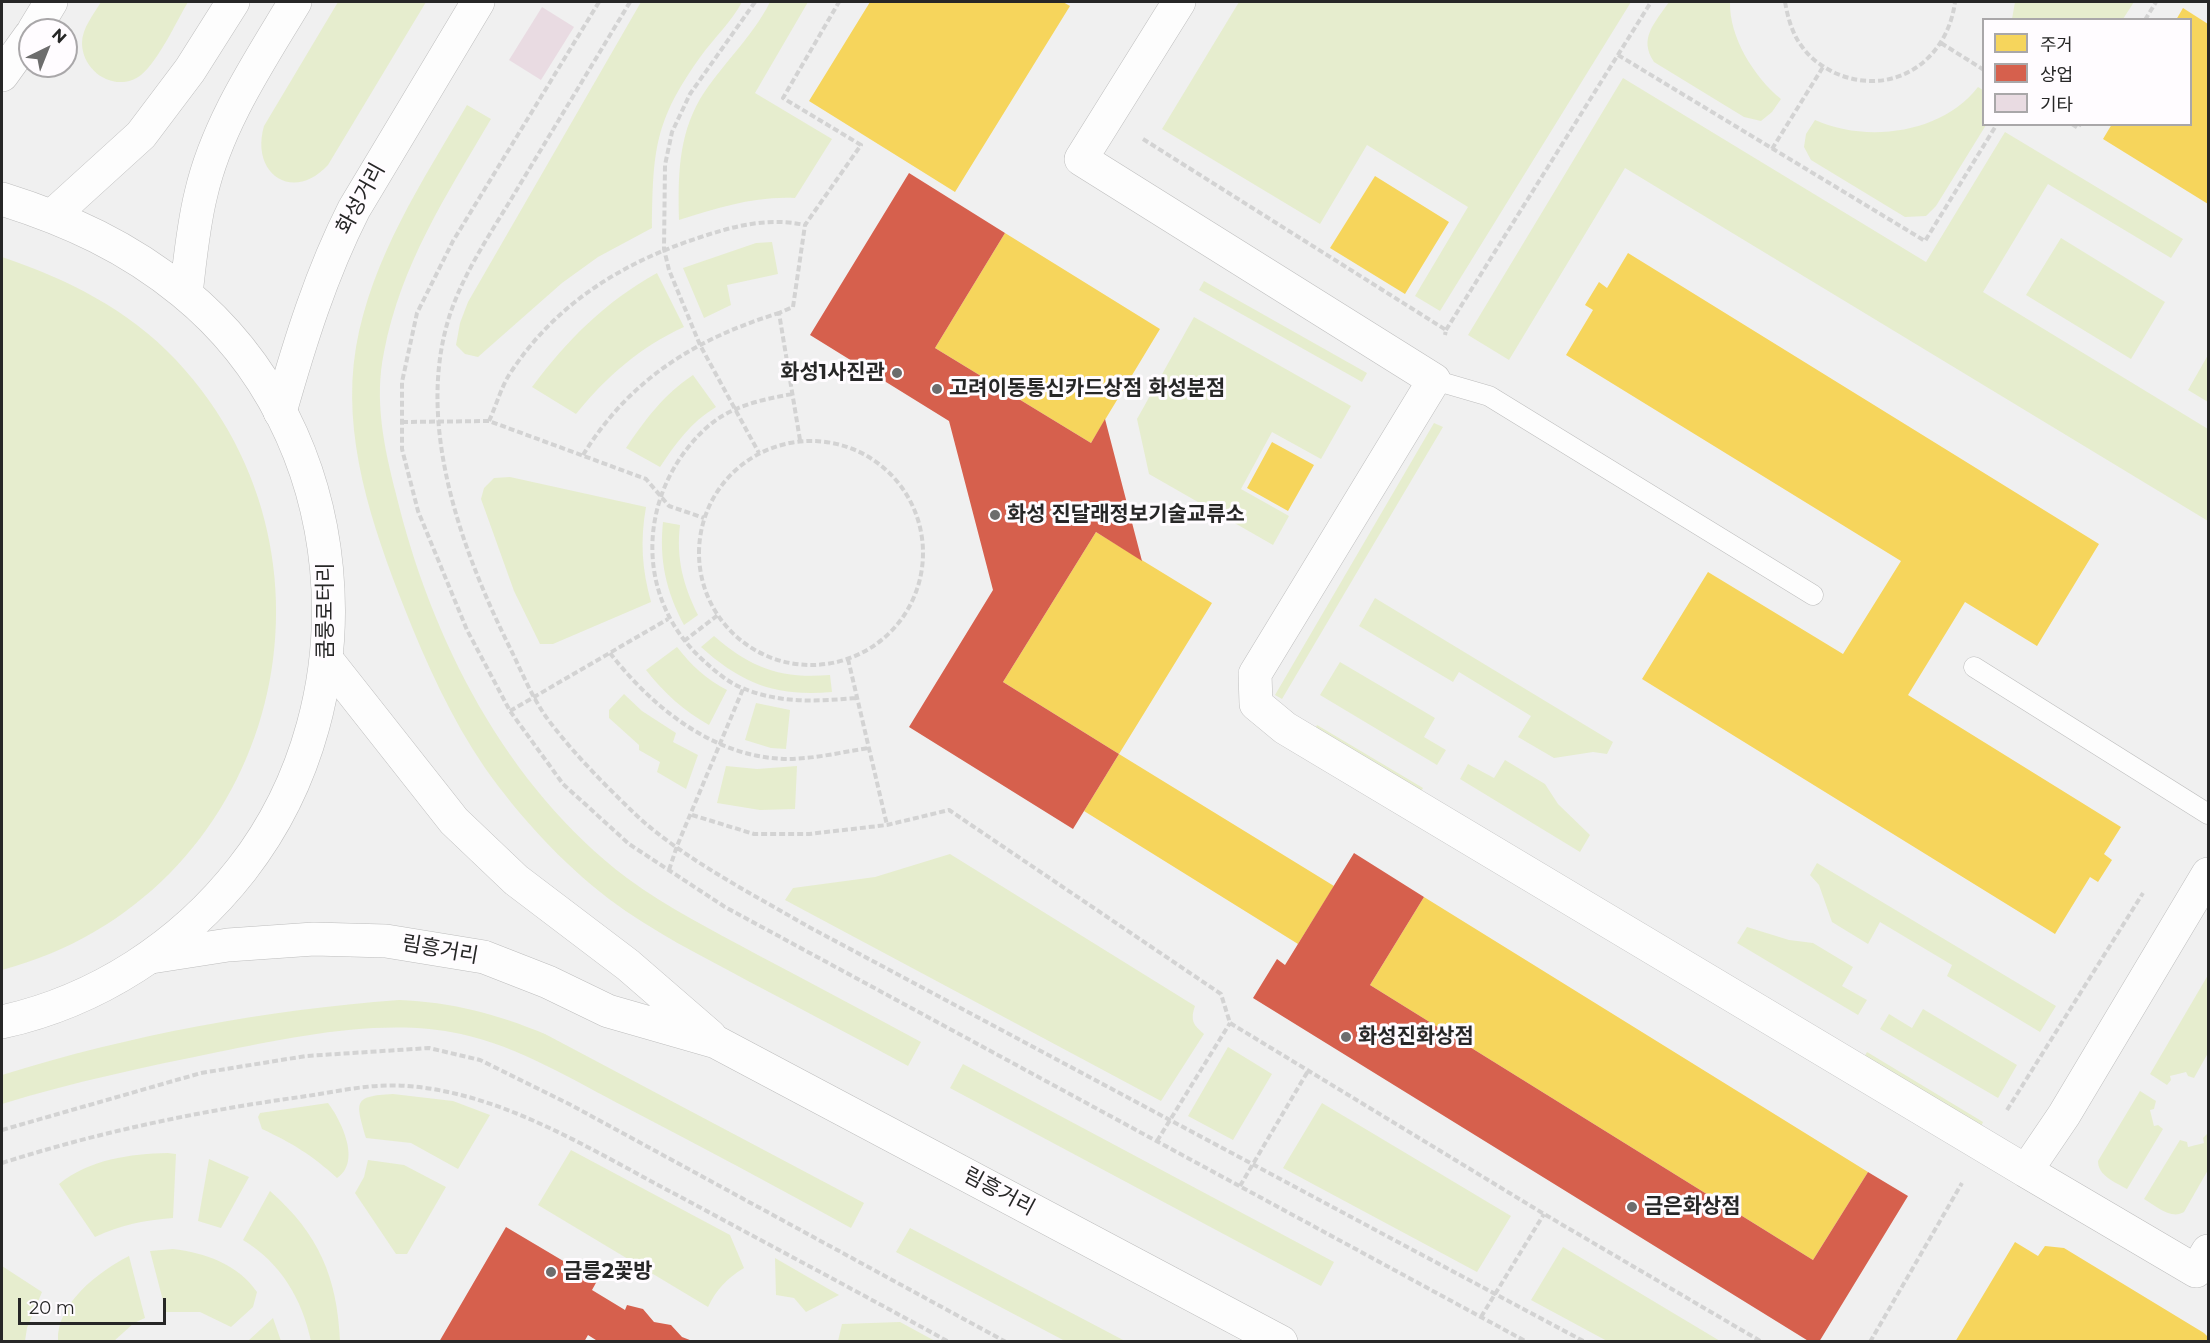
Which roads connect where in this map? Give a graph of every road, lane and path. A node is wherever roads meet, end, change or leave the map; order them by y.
1 (51, 2) edge
2 (233, 2) edge
3 (295, 2) edge
4 (478, 2) edge
5 (599, 2) edge
6 (630, 2) edge
7 (755, 2) edge
8 (839, 2) edge
9 (1179, 2) edge
10 (1651, 2) edge
11 (1785, 2) edge
12 (1955, 2) edge
13 (2157, 2) edge
14 (41, 18) edge
15 (2146, 18) edge
16 (1941, 43) junction
17 (18, 53) edge
18 (1618, 55) junction
19 (1823, 67) junction
20 (1982, 69) edge
21 (2, 75) edge
22 (1997, 126) edge
23 (1135, 134) dead end
24 (1772, 149) junction
25 (2, 200) edge
26 (53, 215) junction
27 (805, 225) junction
28 (664, 249) junction
29 (186, 294) junction
30 (779, 313) junction
31 (1446, 330) junction
32 (700, 345) junction
33 (1434, 380) junction
34 (792, 394) junction
35 (735, 410) junction
36 (280, 412) junction
37 (489, 421) junction
38 (402, 422) junction
39 (440, 422) junction
40 (800, 440) junction
41 (759, 453) junction
42 (583, 455) junction
43 (660, 496) junction
44 (704, 518) junction
45 (1812, 595) dead end
46 (718, 615) junction
47 (668, 619) junction
48 (684, 641) junction
49 (610, 653) junction
50 (848, 659) junction
51 (327, 660) junction
52 (1974, 667) dead end
53 (743, 689) junction
54 (533, 696) junction
55 (857, 699) junction
56 (510, 711) junction
57 (721, 744) junction
58 (869, 748) junction
59 (2208, 814) edge
60 (692, 815) junction
61 (887, 825) junction
62 (677, 846) junction
63 (669, 870) junction
64 (2208, 874) edge
65 (2147, 886) dead end
66 (151, 957) junction
67 (2, 1022) edge
68 (1230, 1023) junction
69 (716, 1042) junction
70 (1308, 1071) junction
71 (1170, 1118) junction
72 (2, 1130) edge
73 (1157, 1141) junction
74 (1985, 1146) junction
75 (2, 1163) edge
76 (1253, 1164) junction
77 (2026, 1171) junction
78 (1240, 1186) junction
79 (1544, 1214) junction
80 (2208, 1251) edge
81 (1495, 1293) junction
82 (1481, 1317) junction
83 (949, 1341) edge
84 (1006, 1341) edge
85 (1281, 1341) edge
86 (1527, 1341) edge
87 (1586, 1341) edge
88 (1762, 1341) edge
89 (1870, 1341) edge

1 - 14 main road
2 - 26 main road
3 - 29 main road
4 - 36 main road, 화성거리
5 - 38 path
6 - 39 path
7 - 28 path
8 - 27 path
9 - 33 main road
10 - 18 path
11 - 19 path
12 - 16 path
13 - 15 path
16 - 19 path
16 - 20 path
17 - 21 main road
18 - 24 path
18 - 31 path
19 - 24 path
22 - 24 path
23 - 31 path
25 - 26 main road, 쿰룽로터리
26 - 29 main road, 쿰룽로터리
27 - 28 path
27 - 30 path
28 - 32 path
28 - 37 path
29 - 36 main road, 쿰룽로터리
30 - 32 path
30 - 34 path
31 - 33 path
32 - 35 path
32 - 42 path
33 - 45 lane
33 - 74 main road
34 - 35 path
34 - 40 path
35 - 41 path
35 - 43 path
36 - 51 main road, 쿰룽로터리
37 - 39 path
37 - 42 path
38 - 39 path
38 - 56 path
39 - 54 path
40 - 41 path
40 - 50 path
41 - 44 path
42 - 43 path
43 - 44 path
43 - 47 path
44 - 46 path
46 - 48 path
46 - 50 path
47 - 48 path
47 - 49 path
48 - 53 path
49 - 54 path
49 - 57 path
50 - 55 path
51 - 66 main road, 쿰룽로터리
51 - 69 main road, 림흥거리
52 - 59 lane
53 - 55 path
53 - 57 path
54 - 56 path
54 - 62 path
55 - 58 path
56 - 63 path
57 - 58 path
57 - 60 path
58 - 61 path
60 - 61 path
60 - 62 path
61 - 68 path
62 - 63 path
62 - 71 path
63 - 73 path
64 - 77 main road
65 - 74 path
66 - 67 main road, 쿰룽로터리
66 - 69 main road, 림흥거리
68 - 70 path
68 - 71 path
69 - 85 main road, 림흥거리
70 - 76 path
70 - 79 path
71 - 73 path
71 - 76 path
72 - 84 path
73 - 78 path
74 - 77 main road
74 - 89 path
75 - 83 path
76 - 78 path
76 - 81 path
77 - 80 main road
78 - 82 path
79 - 81 path
79 - 88 path
81 - 82 path
81 - 87 path
82 - 86 path

